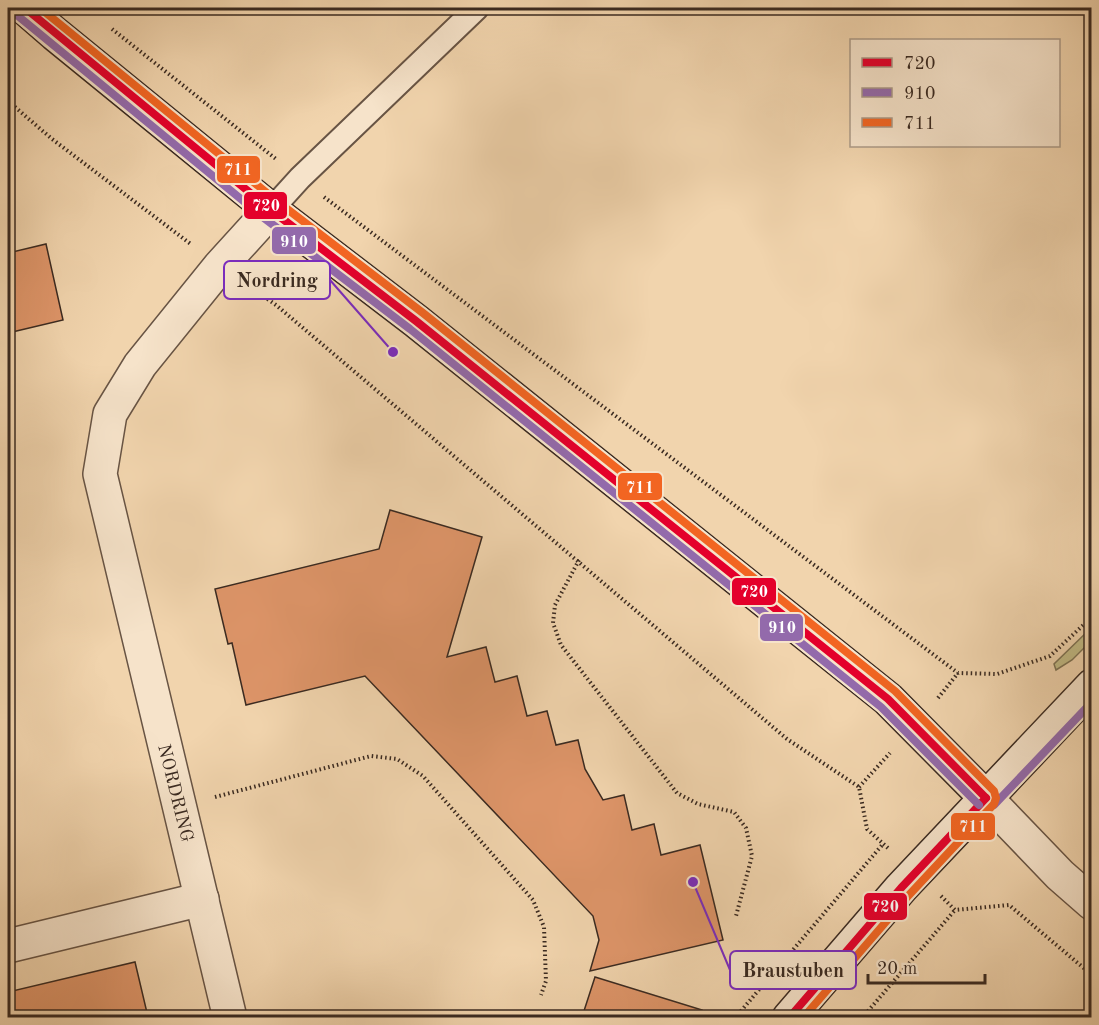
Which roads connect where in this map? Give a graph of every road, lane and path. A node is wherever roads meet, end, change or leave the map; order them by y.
1 (25, 8) edge
2 (477, 8) edge
3 (103, 22) dead end
4 (8, 101) edge
5 (300, 178) junction
6 (271, 210) junction
7 (220, 266) junction
8 (579, 560) junction
9 (1092, 617) edge
10 (1092, 687) edge
11 (986, 798) junction
12 (179, 807) junction
13 (883, 844) junction
14 (915, 873) junction
15 (202, 899) junction
16 (1092, 903) edge
17 (955, 910) junction
18 (736, 916) dead end
19 (8, 946) edge
20 (1092, 975) edge
21 (541, 995) dead end
22 (230, 1017) edge
23 (735, 1017) edge
24 (789, 1017) edge
25 (862, 1017) edge

1 - 6 street
2 - 5 lane
3 - 5 path
4 - 7 path
5 - 6 lane
5 - 9 path
6 - 7 street, NORDRING
6 - 11 street
7 - 8 path
7 - 12 street, NORDRING
8 - 13 path
8 - 18 path
10 - 11 street
11 - 14 street
11 - 16 street
12 - 15 street, NORDRING
12 - 21 path
13 - 14 path
13 - 23 path
14 - 17 path
14 - 24 street
15 - 19 street
15 - 22 street, NORDRING
17 - 20 path
17 - 25 path

